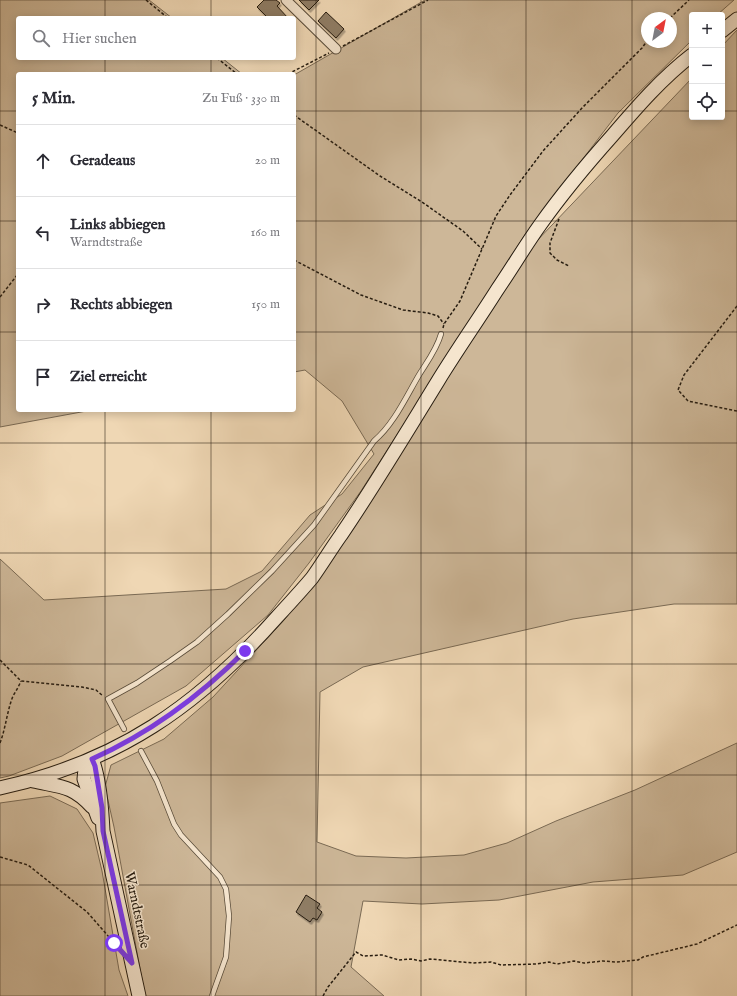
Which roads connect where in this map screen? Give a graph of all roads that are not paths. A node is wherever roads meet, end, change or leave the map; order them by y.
1 (286, 0) edge
2 (737, 19) edge
3 (725, 28) edge
4 (336, 49) road end
5 (689, 57) edge
6 (441, 334) road end
7 (124, 729) dead end
8 (141, 751) dead end
9 (92, 759) junction
10 (32, 780) junction
11 (0, 788) edge
12 (94, 808) junction
13 (103, 831) junction
14 (140, 996) edge
15 (212, 996) edge

1 - 4 street
2 - 3 main road
5 - 9 main road
6 - 7 lane
8 - 15 lane
9 - 10 main road
9 - 12 main road, Warndtstraße
9 - 13 main road, Warndtstraße
10 - 11 main road
10 - 12 main road
12 - 13 main road, Warndtstraße
13 - 14 main road, Warndtstraße

